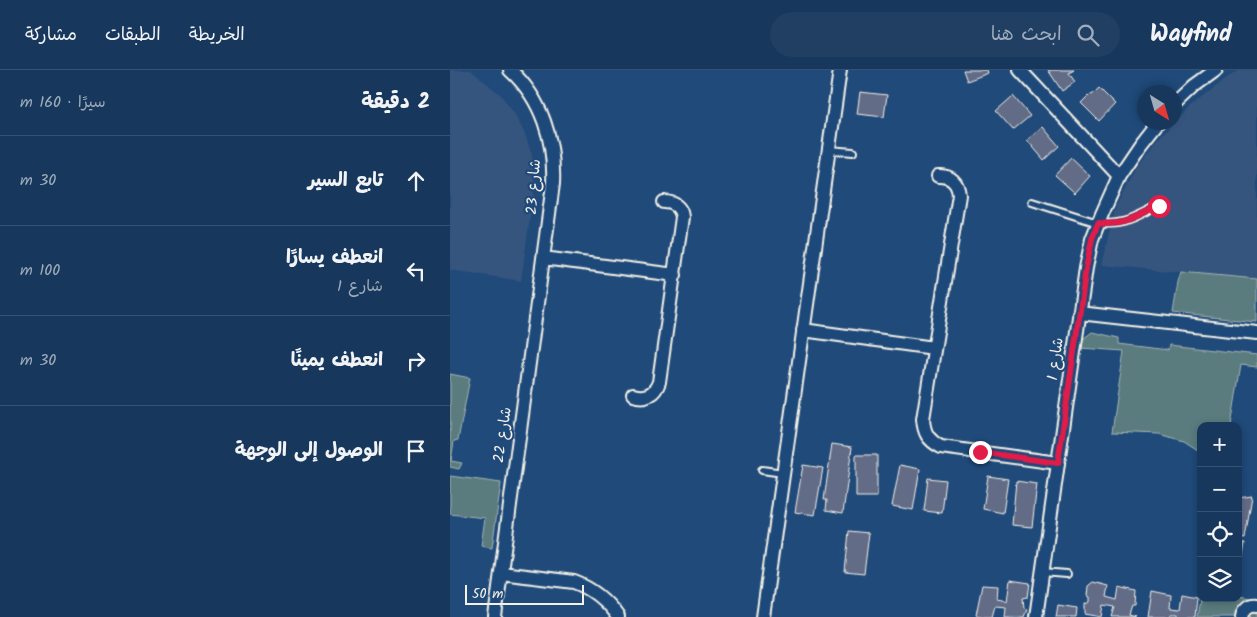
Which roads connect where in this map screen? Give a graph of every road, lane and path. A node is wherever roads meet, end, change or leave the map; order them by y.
1 (510, 70) edge
2 (840, 70) edge
3 (1020, 70) edge
4 (1216, 70) edge
5 (1182, 97) edge
6 (1152, 130) edge
7 (829, 150) junction
8 (853, 152) dead end
9 (938, 176) dead end
10 (1119, 176) junction
11 (664, 202) dead end
12 (1032, 202) dead end
13 (1159, 206) dead end
14 (1098, 223) junction
15 (543, 258) junction
16 (674, 275) junction
17 (1079, 314) junction
18 (803, 330) junction
19 (1257, 333) edge
20 (934, 348) junction
21 (633, 395) dead end
22 (1058, 463) junction
23 (762, 470) dead end
24 (783, 473) junction
25 (1042, 572) junction
26 (501, 573) junction
27 (1067, 574) dead end
28 (1257, 605) edge
29 (495, 617) edge
30 (618, 617) edge
31 (763, 617) edge
32 (1036, 617) edge
33 (1242, 617) edge

1 - 15 street, شارع 23
2 - 7 street
3 - 10 street
4 - 5 street
6 - 10 street, شارع 1
7 - 8 lane
7 - 18 street
9 - 20 street
10 - 14 street, شارع 1
11 - 16 street
12 - 14 lane
13 - 14 lane
14 - 17 street, شارع 1
15 - 16 street
15 - 26 street, شارع 22
16 - 21 street
17 - 19 street
17 - 22 street, شارع 1
18 - 20 street
18 - 24 street
20 - 22 street
22 - 25 street, شارع 1
23 - 24 lane
24 - 31 street
25 - 27 lane
25 - 32 street, شارع 1
26 - 29 street, شارع 22
26 - 30 street
28 - 33 street

